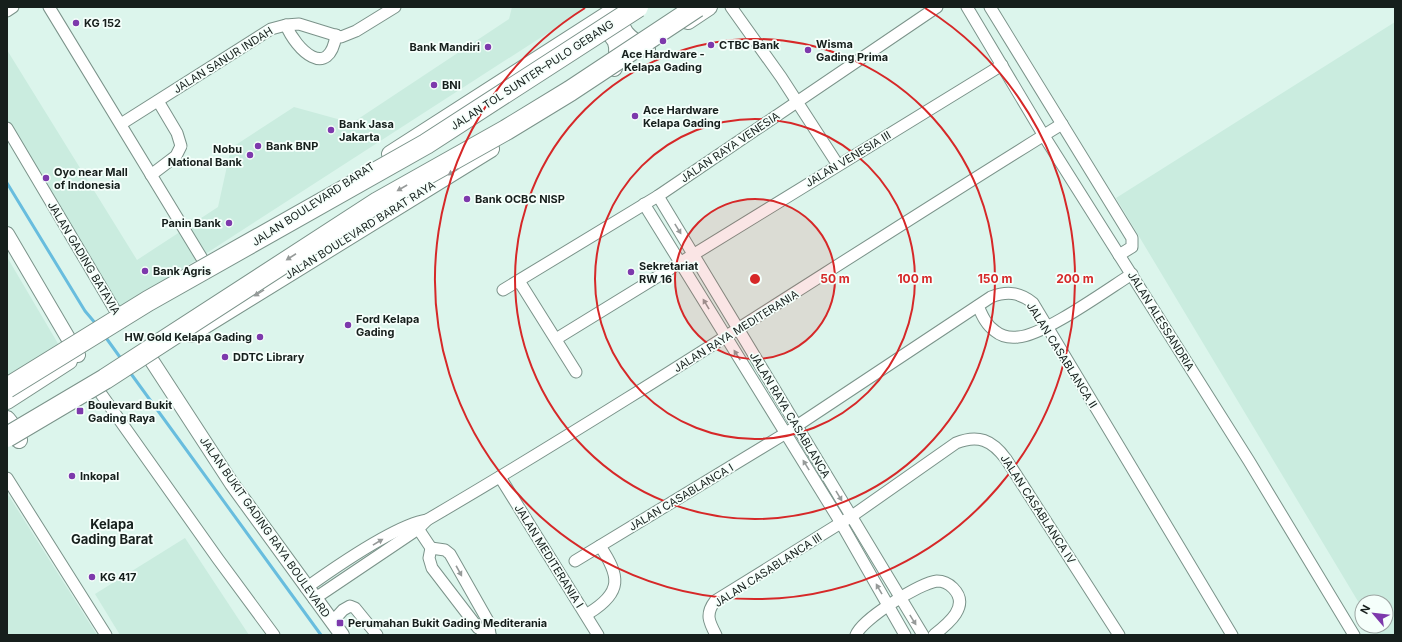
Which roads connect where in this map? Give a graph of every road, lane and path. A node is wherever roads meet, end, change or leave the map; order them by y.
1 (13, 7) edge
2 (49, 7) edge
3 (619, 7) edge
4 (638, 7) edge
5 (697, 7) edge
6 (709, 7) edge
7 (731, 7) edge
8 (937, 7) edge
9 (967, 7) edge
10 (990, 7) edge
11 (389, 9) edge
12 (7, 11) edge
13 (286, 25) junction
14 (591, 25) junction
15 (336, 35) junction
16 (647, 49) junction
17 (1002, 64) junction
18 (613, 71) junction
19 (796, 100) junction
20 (158, 101) junction
21 (121, 124) junction
22 (1062, 124) junction
23 (7, 128) edge
24 (1044, 136) junction
25 (838, 165) junction
26 (151, 175) junction
27 (658, 196) junction
28 (644, 204) junction
29 (7, 234) edge
30 (693, 253) junction
31 (1119, 255) junction
32 (680, 261) junction
33 (209, 270) junction
34 (1132, 274) junction
35 (520, 281) junction
36 (503, 290) dead end
37 (978, 306) junction
38 (1046, 327) junction
39 (119, 329) junction
40 (739, 330) junction
41 (726, 338) junction
42 (556, 339) junction
43 (82, 353) junction
44 (148, 359) junction
45 (576, 372) dead end
46 (105, 387) junction
47 (7, 388) edge
48 (7, 401) edge
49 (7, 419) edge
50 (797, 426) junction
51 (786, 433) junction
52 (11, 441) edge
53 (500, 476) junction
54 (7, 478) edge
55 (852, 516) junction
56 (841, 523) junction
57 (416, 526) junction
58 (600, 546) junction
59 (431, 548) junction
60 (364, 550) junction
61 (370, 560) junction
62 (575, 561) dead end
63 (310, 593) junction
64 (900, 598) junction
65 (889, 605) junction
66 (589, 612) dead end
67 (332, 622) junction
68 (106, 635) edge
69 (274, 635) edge
70 (342, 635) edge
71 (377, 635) edge
72 (490, 635) edge
73 (598, 635) edge
74 (716, 635) edge
75 (856, 635) edge
76 (905, 635) edge
77 (923, 635) edge
78 (934, 635) edge
79 (1119, 635) edge
80 (1232, 635) edge
81 (1354, 635) edge

1 - 12 street
2 - 21 street
3 - 14 main road, JALAN BOULEVARD BARAT
3 - 16 main road
4 - 47 highway, JALAN TOL SUNTER–PULO GEBANG, bridge
5 -> 52 highway, bridge
6 - 16 main road, JALAN BOULEVARD BARAT RAYA
7 - 19 street
8 - 19 street, JALAN RAYA VENESIA
9 - 17 street, JALAN ALESSANDRIA
10 - 22 street
11 - 15 street, JALAN SANUR INDAH
13 - 15 street, JALAN SANUR INDAH
13 - 15 street
13 - 20 street, JALAN SANUR INDAH
14 - 18 main road
14 - 33 main road, JALAN BOULEVARD BARAT
16 - 18 main road, JALAN BOULEVARD BARAT RAYA
17 - 24 street, JALAN ALESSANDRIA
17 - 25 street, JALAN VENESIA III
18 -> 44 main road, JALAN BOULEVARD BARAT RAYA
19 - 25 street
19 - 27 street, JALAN RAYA VENESIA
20 - 21 street, JALAN SANUR INDAH
20 - 26 street
21 - 26 street
22 - 24 street, JALAN RAYA MEDITERANIA
22 - 31 street
23 - 39 street, JALAN GADING BATAVIA
24 - 31 street, JALAN ALESSANDRIA
24 - 40 street, JALAN RAYA MEDITERANIA
25 - 30 street, JALAN VENESIA III
26 - 33 street
27 - 28 street, JALAN RAYA VENESIA
27 -> 30 street, JALAN RAYA CASABLANCA
28 - 32 street, JALAN RAYA CASABLANCA
28 - 35 street, JALAN RAYA VENESIA
29 - 43 street
30 - 32 street, JALAN VENESIA III
30 - 40 street, JALAN RAYA CASABLANCA
31 - 34 street, JALAN ALESSANDRIA
41 -> 32 street, JALAN RAYA CASABLANCA
32 - 42 street, JALAN VENESIA III
33 - 39 main road, JALAN BOULEVARD BARAT
34 - 38 street
34 - 81 street, JALAN ALESSANDRIA
35 - 36 street, JALAN RAYA VENESIA
35 - 42 street
37 - 38 street
37 - 38 street, JALAN CASABLANCA II
37 - 50 street, JALAN CASABLANCA II
38 - 80 street, JALAN CASABLANCA II
39 - 43 main road, JALAN BOULEVARD BARAT
40 - 41 street, JALAN RAYA MEDITERANIA
40 - 50 street, JALAN RAYA CASABLANCA
51 -> 41 street, JALAN RAYA CASABLANCA
41 - 53 street, JALAN RAYA MEDITERANIA
42 - 45 street
43 - 48 main road, JALAN BOULEVARD BARAT
44 - 46 main road, JALAN BOULEVARD BARAT RAYA
44 - 63 street, JALAN BUKIT GADING RAYA BOULEVARD
46 - 52 main road, JALAN BOULEVARD BARAT RAYA
46 - 69 street
49 - 52 main road
50 - 51 street, JALAN CASABLANCA II
50 -> 55 street, JALAN RAYA CASABLANCA
56 -> 51 street, JALAN RAYA CASABLANCA
51 - 58 street, JALAN CASABLANCA I
53 - 57 street, JALAN RAYA MEDITERANIA
53 - 73 street, JALAN MEDITERANIA I
54 - 68 street
55 - 56 street, JALAN CASABLANCA III
55 - 64 street, JALAN RAYA CASABLANCA
55 - 79 street, JALAN CASABLANCA IV
65 -> 56 street, JALAN RAYA CASABLANCA
56 - 74 street, JALAN CASABLANCA III
57 - 59 street
60 -> 57 street, JALAN RAYA MEDITERANIA
57 - 61 street, JALAN RAYA MEDITERANIA
58 - 62 street, JALAN CASABLANCA I
58 - 66 street
59 - 72 street
59 -> 72 street
60 - 61 street
60 - 63 street, JALAN RAYA MEDITERANIA
61 - 63 street, JALAN RAYA MEDITERANIA
63 - 67 street, JALAN BUKIT GADING RAYA BOULEVARD
64 - 65 street
64 -> 77 street, JALAN RAYA CASABLANCA
64 - 78 street
65 - 75 street
65 - 76 street, JALAN RAYA CASABLANCA
67 - 70 street, JALAN BUKIT GADING RAYA BOULEVARD
67 - 71 street

